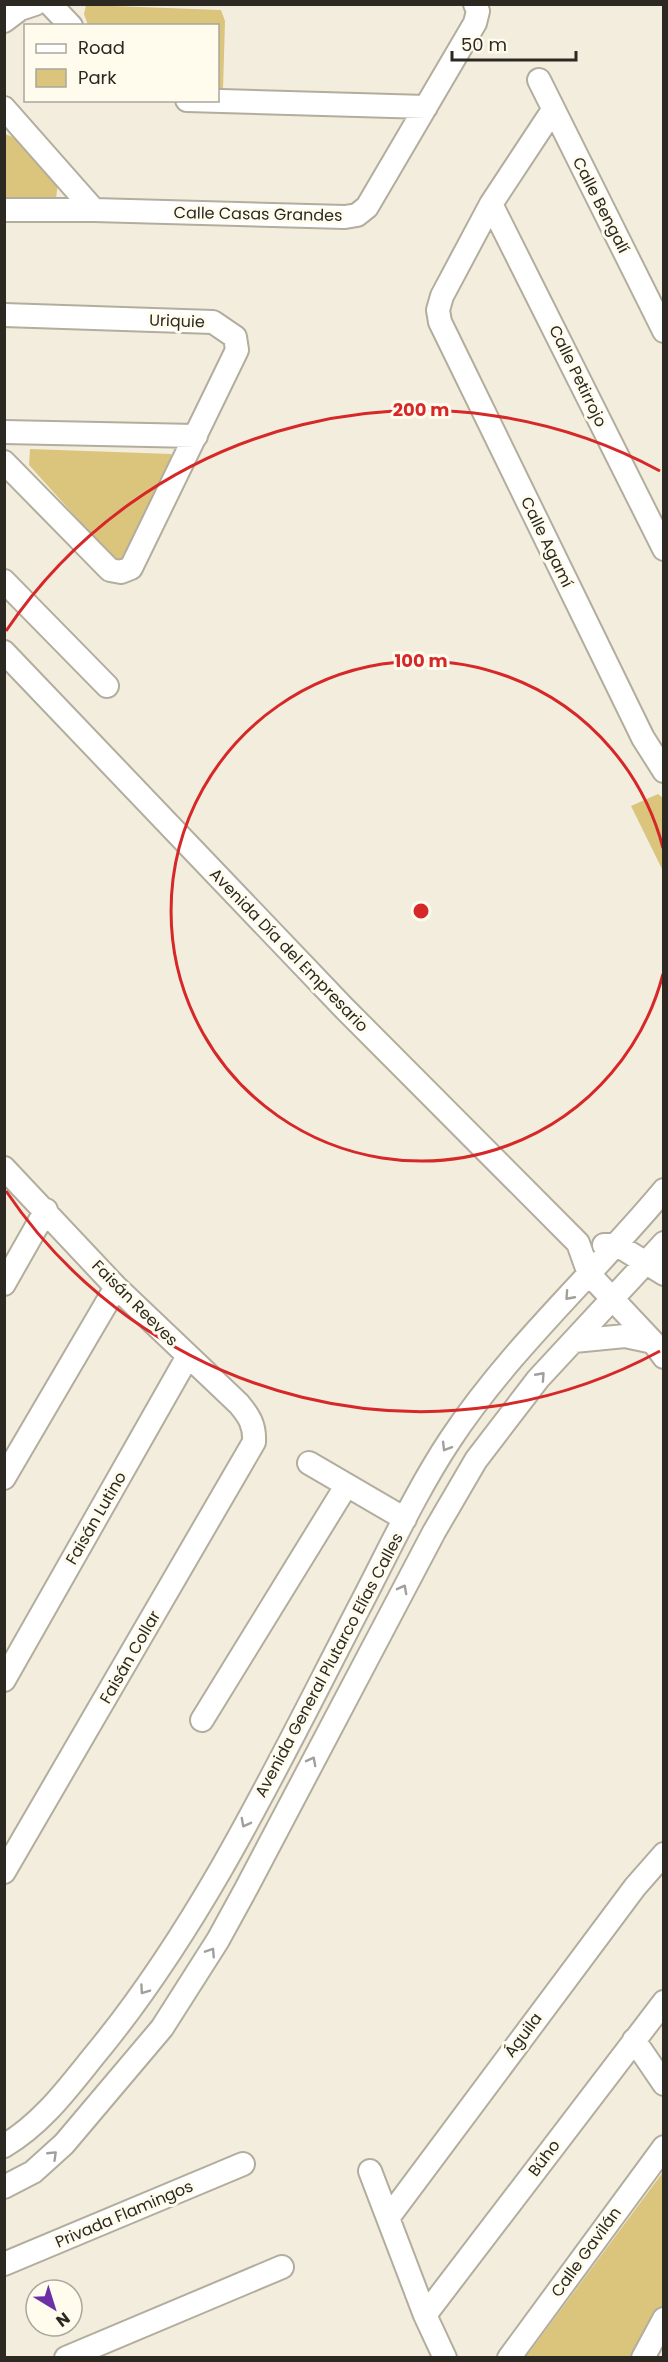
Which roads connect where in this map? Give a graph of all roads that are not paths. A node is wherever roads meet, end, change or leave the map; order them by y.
1 (50, 4) edge
2 (475, 4) edge
3 (69, 24) edge
4 (539, 80) dead end
5 (219, 101) edge
6 (426, 107) junction
7 (4, 108) edge
8 (553, 110) junction
9 (491, 204) junction
10 (4, 210) edge
11 (94, 210) junction
12 (4, 315) edge
13 (663, 331) edge
14 (4, 432) edge
15 (196, 436) junction
16 (4, 462) edge
17 (663, 549) edge
18 (4, 581) edge
19 (5, 655) edge
20 (106, 686) dead end
21 (663, 771) edge
22 (4, 1168) edge
23 (663, 1190) edge
24 (46, 1210) junction
25 (578, 1243) junction
26 (663, 1243) edge
27 (617, 1245) junction
28 (656, 1268) edge
29 (589, 1274) junction
30 (4, 1284) edge
31 (116, 1287) junction
32 (613, 1299) junction
33 (574, 1341) junction
34 (658, 1349) edge
35 (188, 1356) junction
36 (254, 1442) joint
37 (309, 1462) dead end
38 (4, 1478) edge
39 (346, 1486) junction
40 (405, 1519) junction
41 (4, 1680) edge
42 (202, 1720) dead end
43 (273, 1772) junction
44 (288, 1807) junction
45 (663, 1854) edge
46 (4, 1872) edge
47 (663, 2002) edge
48 (634, 2040) junction
49 (663, 2084) edge
50 (4, 2146) edge
51 (663, 2147) edge
52 (243, 2164) dead end
53 (370, 2171) dead end
54 (4, 2187) edge
55 (388, 2218) junction
56 (4, 2264) edge
57 (282, 2267) dead end
58 (425, 2315) junction
59 (663, 2319) edge
60 (66, 2358) edge
61 (445, 2358) edge
62 (508, 2358) edge
63 (643, 2358) edge

1 - 3 street
2 - 6 street, Calle Casas Grandes
4 - 8 street, Calle Bengalí
5 - 6 street
6 - 11 street, Calle Casas Grandes
7 - 11 street
8 - 9 street
8 - 13 street, Calle Bengalí
9 - 17 street, Calle Petirrojo
9 - 21 street, Calle Agamí
10 - 11 street, Calle Casas Grandes
12 - 15 street, Uriquie
14 - 15 street
15 - 16 street, Uriquie
18 - 20 street
19 - 25 street, Avenida Día del Empresario
22 - 24 street, Faisán Reeves
23 - 27 street, Avenida General Plutarco Elías Calles
24 - 30 street
24 - 31 street, Faisán Reeves
25 - 27 street
25 - 29 street, Avenida Día del Empresario
26 - 28 street, Avenida General Plutarco Elías Calles
27 - 28 street
27 - 29 street, Avenida General Plutarco Elías Calles
28 - 32 street, Avenida General Plutarco Elías Calles
29 - 32 street, Avenida Día del Empresario
29 -> 40 street, Avenida General Plutarco Elías Calles
31 - 35 street, Faisán Reeves
31 - 38 street
32 - 33 street, Avenida General Plutarco Elías Calles
32 - 34 street, Avenida Día del Empresario
33 - 34 street
44 -> 33 street, Avenida General Plutarco Elías Calles
35 - 36 street, Faisán Reeves
35 - 41 street, Faisán Lutino
36 - 46 street, Faisán Collar
37 - 39 street
39 - 40 street
39 - 42 street
40 - 43 street, Avenida General Plutarco Elías Calles
43 - 44 street
43 -> 50 street, Avenida General Plutarco Elías Calles
54 -> 44 street, Avenida General Plutarco Elías Calles
45 - 55 street, Águila
47 - 48 street, Búho
48 - 49 street
48 - 58 street, Búho
51 - 62 street, Calle Gavilán
52 - 56 street, Privada Flamingos
53 - 55 street
55 - 58 street
57 - 60 street
58 - 61 street
59 - 63 street

